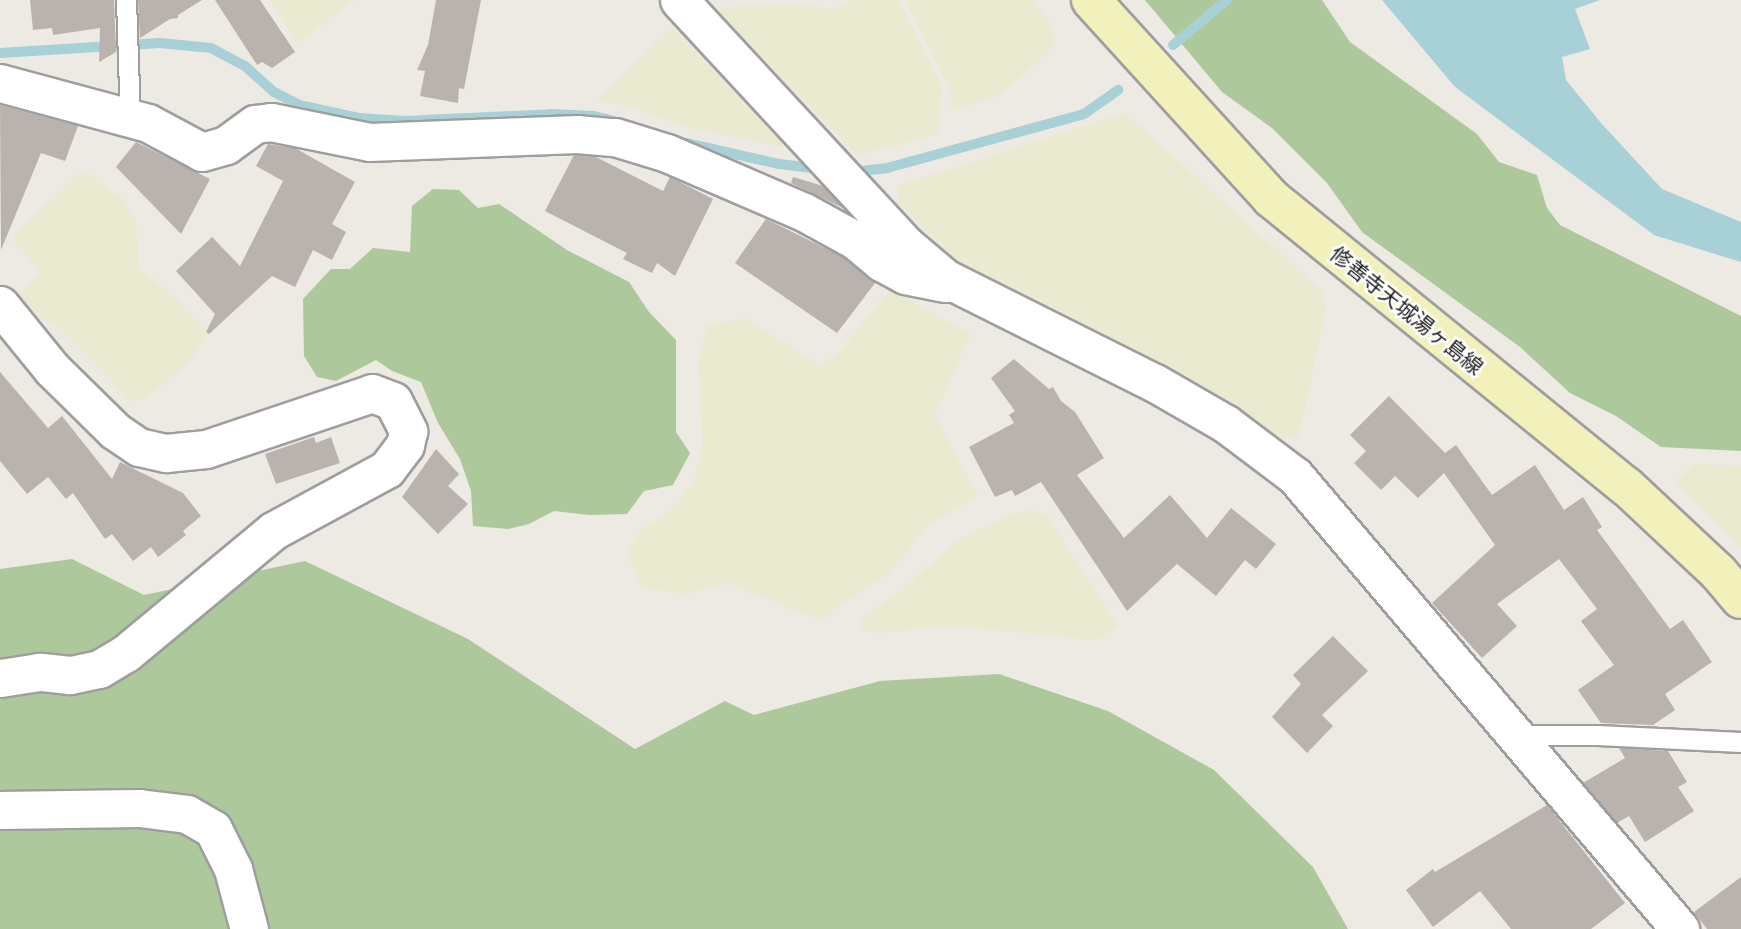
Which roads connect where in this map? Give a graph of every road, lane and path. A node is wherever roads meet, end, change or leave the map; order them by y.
1 (126, 0) edge
2 (679, 0) edge
3 (1091, 0) edge
4 (0, 83) edge
5 (130, 118) junction
6 (960, 285) junction
7 (0, 305) edge
8 (1741, 599) edge
9 (0, 678) edge
10 (1516, 735) junction
11 (1741, 743) edge
12 (0, 810) edge
13 (249, 929) edge
14 (1680, 929) edge

1 - 5 lane
2 - 6 street
3 - 8 main road, 修善寺天城湯ヶ島線
4 - 5 street
5 - 6 street
6 - 10 street
7 - 9 street
10 - 11 lane
10 - 14 street
12 - 13 street

